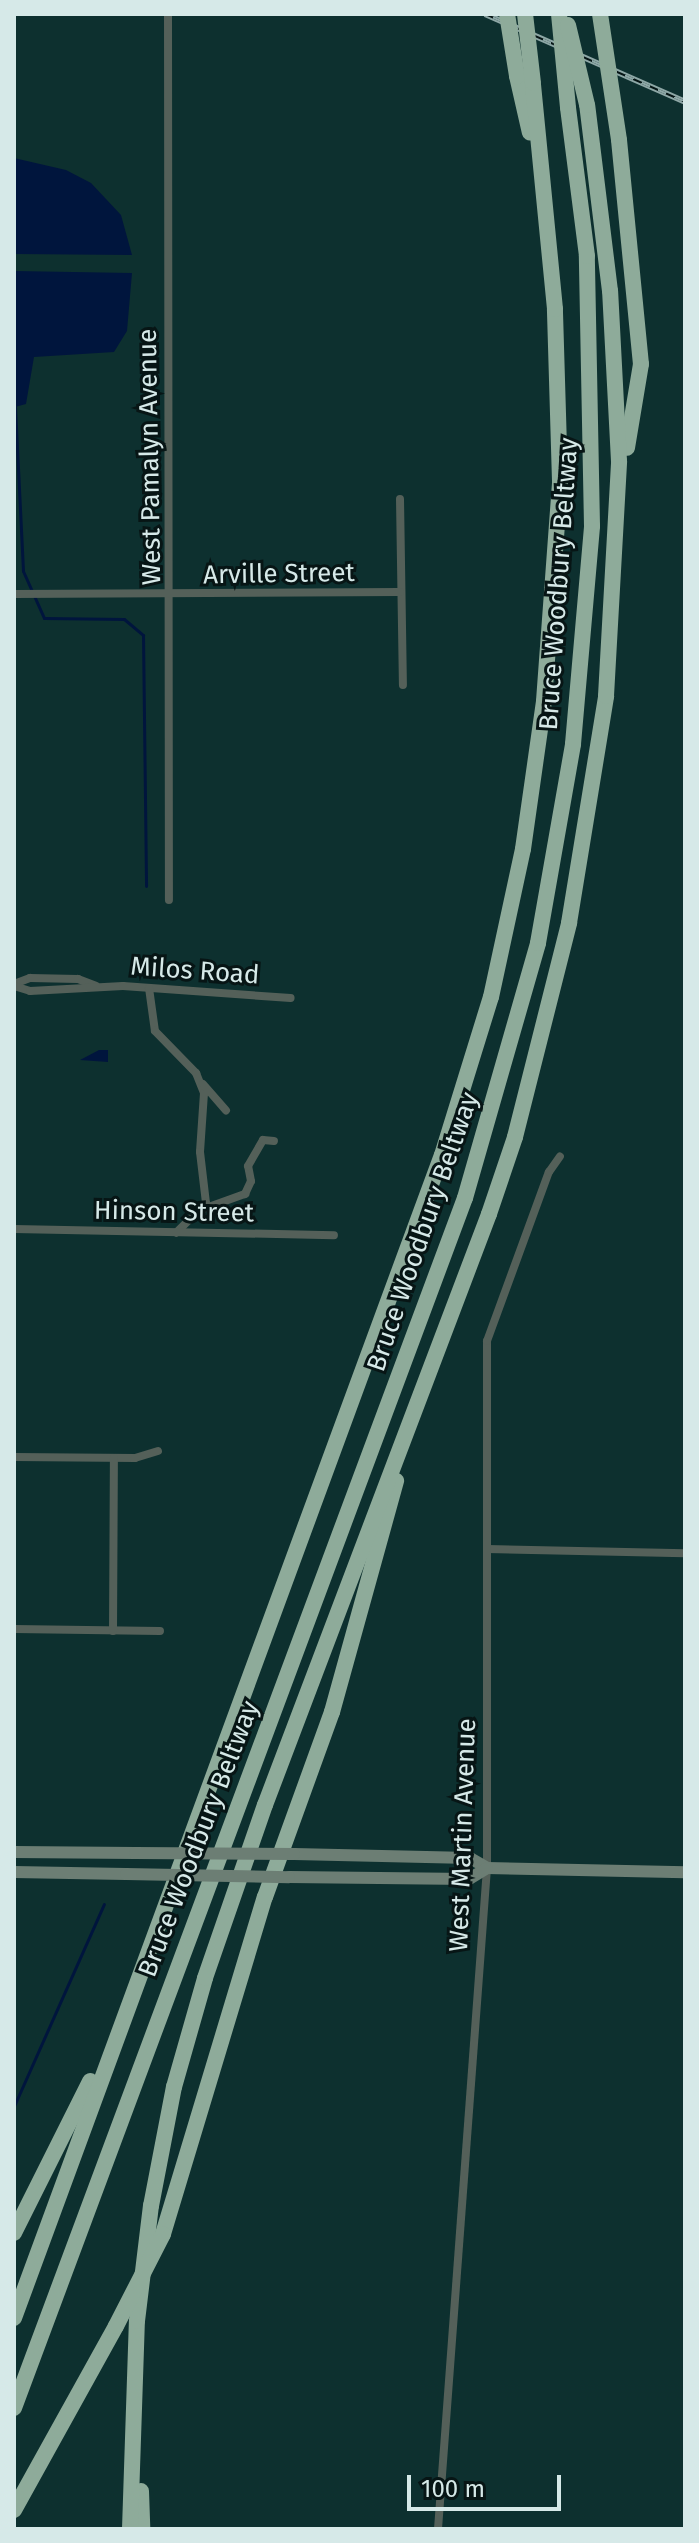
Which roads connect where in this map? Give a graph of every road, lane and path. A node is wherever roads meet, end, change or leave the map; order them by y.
1 (168, 14) edge
2 (507, 14) edge
3 (525, 14) edge
4 (559, 14) edge
5 (566, 14) edge
6 (600, 14) edge
7 (525, 80) junction
8 (400, 499) dead end
9 (618, 499) junction
10 (400, 592) junction
11 (14, 594) edge
12 (172, 596) junction
13 (403, 685) dead end
14 (169, 900) dead end
15 (14, 985) edge
16 (149, 988) junction
17 (291, 998) dead end
18 (202, 1083) junction
19 (226, 1110) dead end
20 (274, 1141) dead end
21 (560, 1156) dead end
22 (199, 1211) junction
23 (14, 1229) edge
24 (176, 1233) junction
25 (334, 1235) dead end
26 (421, 1390) junction
27 (158, 1451) dead end
28 (14, 1457) edge
29 (114, 1458) junction
30 (487, 1549) junction
31 (685, 1553) edge
32 (14, 1629) edge
33 (113, 1631) junction
34 (160, 1631) dead end
35 (14, 1852) edge
36 (487, 1868) junction
37 (14, 1872) edge
38 (685, 1872) edge
39 (121, 2019) junction
40 (14, 2233) edge
41 (14, 2318) edge
42 (137, 2321) junction
43 (14, 2408) edge
44 (14, 2510) edge
45 (130, 2529) edge
46 (142, 2529) edge
47 (438, 2529) edge

1 - 12 street, West Pamalyn Avenue
2 - 7 highway, bridge
3 - 7 highway, Bruce Woodbury Beltway, bridge
4 - 43 highway, Bruce Woodbury Beltway, bridge
5 - 9 highway, bridge
6 - 9 highway, bridge
7 - 39 highway, Bruce Woodbury Beltway
8 - 10 street
9 - 26 highway
10 - 12 street, Arville Street
10 - 13 street
11 - 12 street, Arville Street
12 - 14 street, West Pamalyn Avenue
15 - 16 street, Milos Road
16 - 17 street, Milos Road
16 - 18 street
18 - 19 street
18 - 22 street
20 - 22 street
21 - 30 street, West Martin Avenue
22 - 24 street
23 - 24 street, Hinson Street
24 - 25 street, Hinson Street
26 - 42 highway
26 - 44 highway, bridge
27 - 29 street
28 - 29 street
29 - 33 street
30 - 31 street
30 - 36 street, West Martin Avenue
32 - 33 street
33 - 34 street
35 - 36 main road, bridge
36 - 37 main road, bridge
36 - 38 main road
36 - 47 street, West Martin Avenue
39 - 40 highway
39 - 41 highway, Bruce Woodbury Beltway
42 - 45 highway
42 - 46 highway

